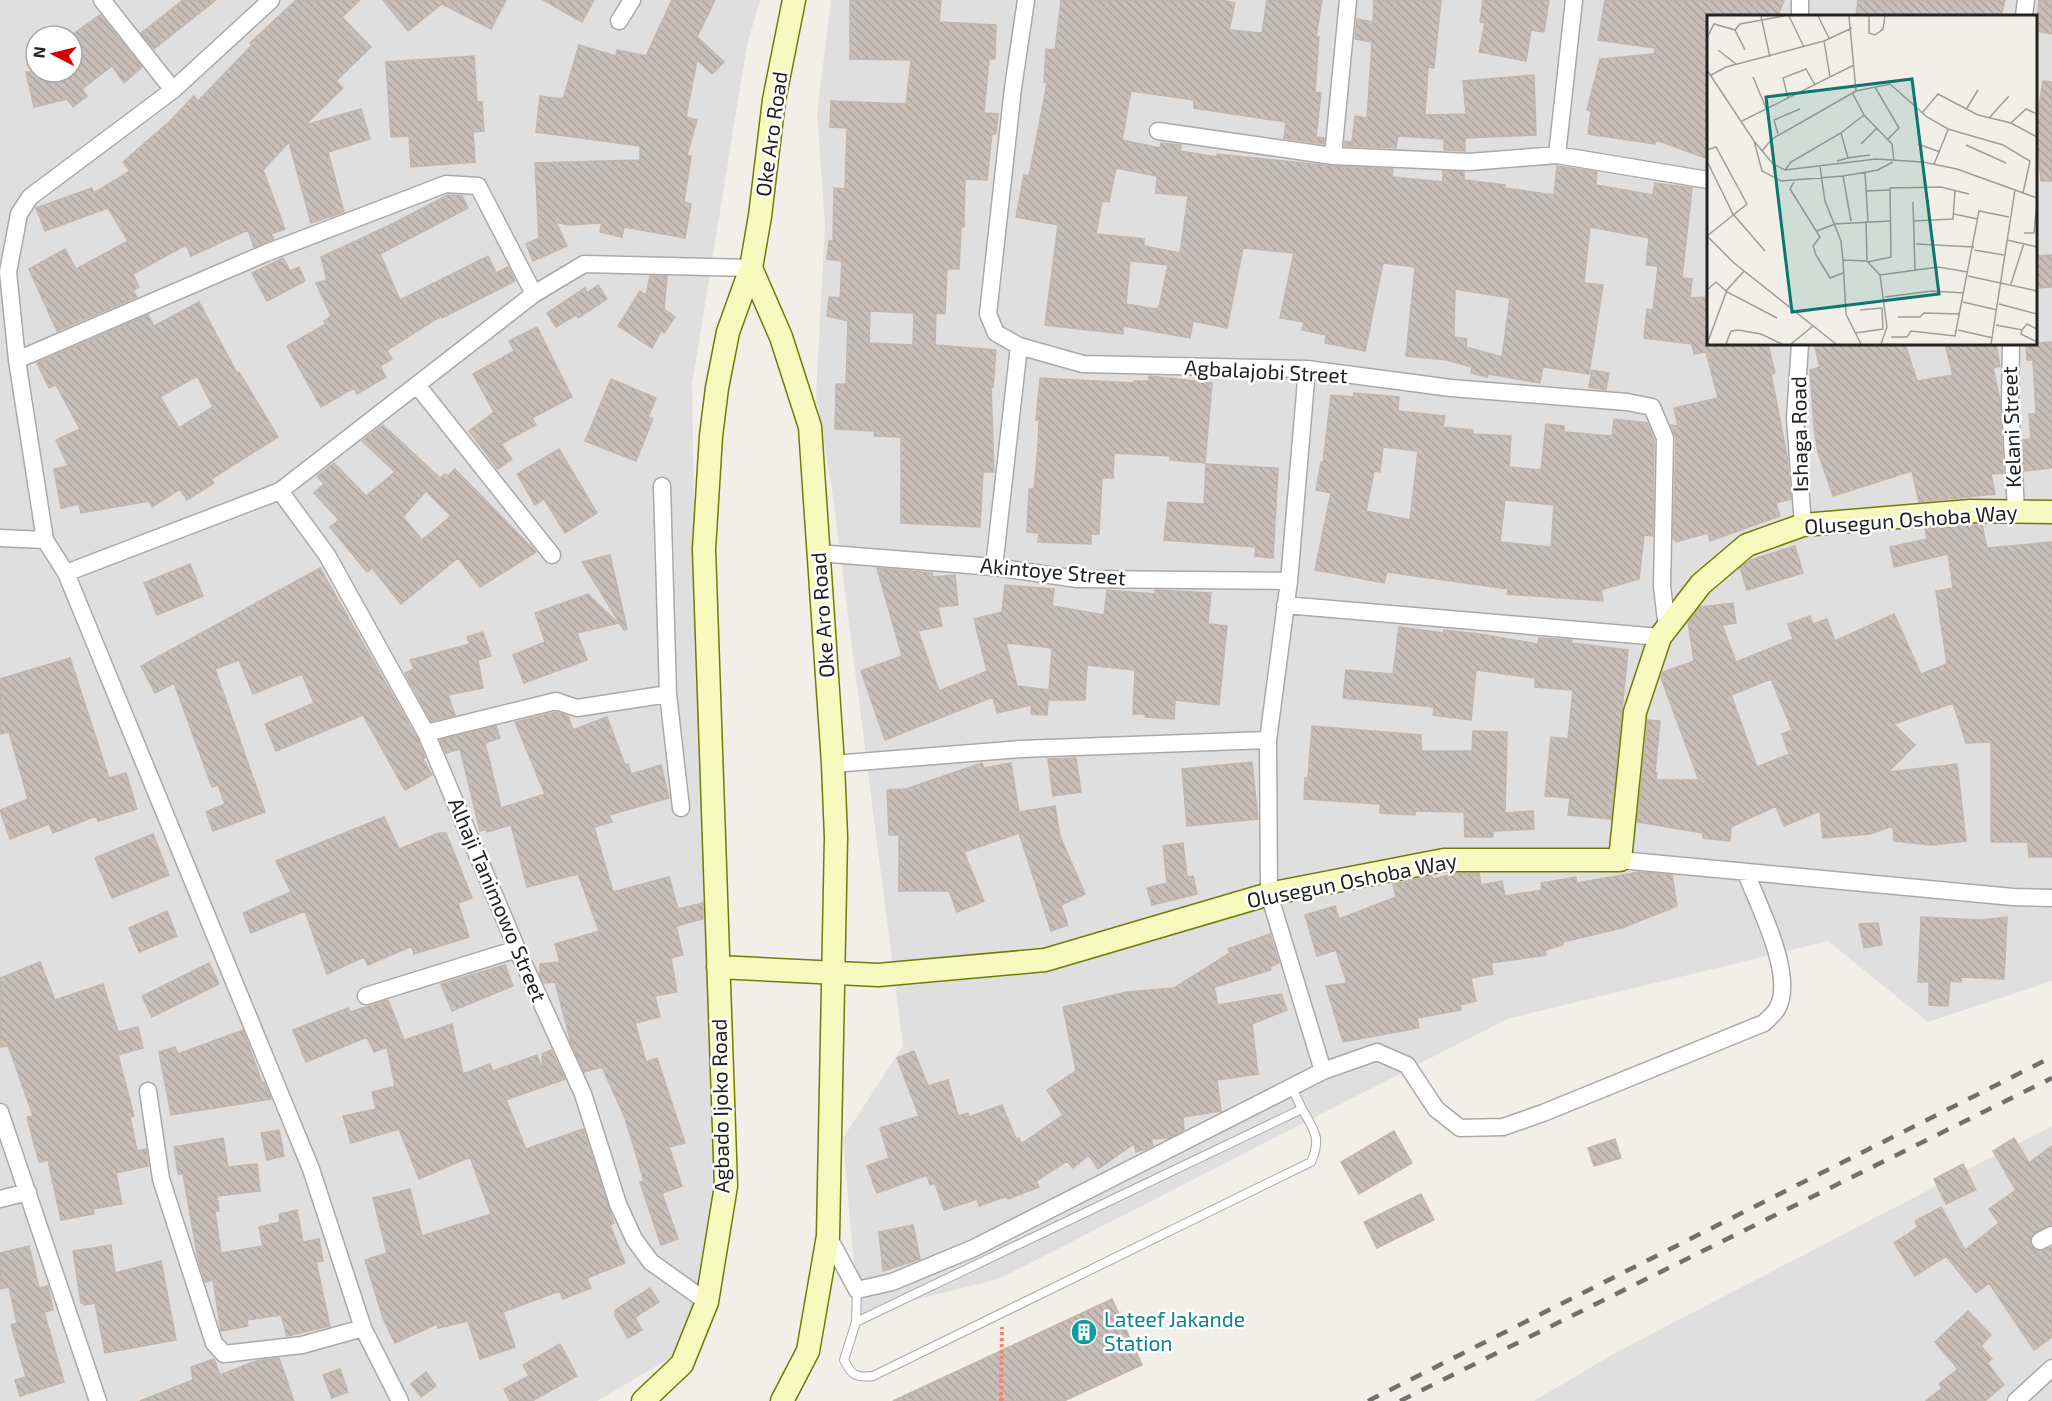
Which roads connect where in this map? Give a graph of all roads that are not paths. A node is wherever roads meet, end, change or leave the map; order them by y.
1 (102, 0) edge
2 (271, 0) edge
3 (632, 0) edge
4 (794, 0) edge
5 (1026, 0) edge
6 (1348, 0) edge
7 (1574, 0) edge
8 (2026, 0) edge
9 (2024, 15) edge
10 (619, 21) dead end
11 (173, 90) junction
12 (1158, 131) dead end
13 (1557, 154) junction
14 (1333, 156) junction
15 (1707, 180) edge
16 (751, 268) junction
17 (534, 294) junction
18 (1800, 345) edge
19 (2011, 345) edge
20 (1019, 346) junction
21 (17, 360) junction
22 (1307, 369) junction
23 (417, 385) junction
24 (662, 486) dead end
25 (280, 491) junction
26 (2016, 510) junction
27 (2052, 512) edge
28 (1803, 525) junction
29 (0, 538) edge
30 (45, 540) junction
31 (818, 553) junction
32 (552, 555) dead end
33 (994, 567) junction
34 (66, 573) junction
35 (1288, 581) junction
36 (1285, 605) junction
37 (1663, 633) junction
38 (668, 694) junction
39 (426, 733) junction
40 (1268, 740) junction
41 (833, 764) junction
42 (681, 808) dead end
43 (1620, 860) junction
44 (1746, 873) junction
45 (1269, 894) junction
46 (2052, 898) edge
47 (517, 949) junction
48 (718, 967) junction
49 (834, 973) junction
50 (366, 996) dead end
51 (1323, 1071) junction
52 (1292, 1088) junction
53 (148, 1091) dead end
54 (1302, 1109) junction
55 (0, 1112) edge
56 (28, 1192) junction
57 (0, 1199) edge
58 (828, 1236) junction
59 (857, 1290) junction
60 (707, 1302) junction
61 (856, 1322) junction
62 (363, 1329) junction
63 (2052, 1368) edge
64 (98, 1401) edge
65 (400, 1401) edge
66 (643, 1401) edge
67 (782, 1401) edge
68 (2016, 1401) edge

1 - 11 street
2 - 11 street
3 - 10 street
4 - 16 main road, Oke Aro Road
5 - 20 street, Agbalajobi Street
6 - 14 street
7 - 13 street
8 - 9 street
11 - 21 street
12 - 14 street
13 - 14 street
13 - 15 street
16 - 17 street
16 - 31 main road, Oke Aro Road
16 - 48 main road, Oke Aro Road
17 - 21 street
17 - 23 street
18 - 28 street, Ishaga Road
19 - 26 street, Kelani Street
20 - 22 street, Agbalajobi Street
20 - 33 street
21 - 30 street
22 - 35 street
22 - 37 street, Agbalajobi Street
23 - 25 street
23 - 32 street
24 - 38 street
25 - 34 street
25 - 39 street, Alhaji Tanimowo Street
26 - 27 main road, Olusegun Oshoba Way
26 - 28 main road, Olusegun Oshoba Way
28 - 37 main road, Olusegun Oshoba Way
29 - 30 street
30 - 34 street
31 - 33 street, Akintoye Street
31 - 41 main road, Oke Aro Road
33 - 35 street, Akintoye Street
34 - 62 street
35 - 36 street
36 - 37 street
36 - 40 street
37 - 43 main road, Olusegun Oshoba Way
38 - 39 street
38 - 42 street
39 - 47 street, Alhaji Tanimowo Street
40 - 41 street
40 - 45 street
41 - 49 main road, Oke Aro Road
43 - 44 street
43 - 45 main road, Olusegun Oshoba Way
44 - 46 street
44 - 51 street
45 - 49 main road, Olusegun Oshoba Way
45 - 51 street
47 - 50 street
47 - 60 street, Alhaji Tanimowo Street
48 - 49 main road, Olusegun Oshoba Way
48 - 60 main road, Agbado Ijoko Road
49 - 58 main road
51 - 52 street
52 - 54 lane
52 - 59 street
53 - 62 street
54 - 61 lane
54 - 61 lane
55 - 56 street
56 - 57 street
56 - 64 street
58 - 59 street
58 - 67 main road
59 - 61 lane
60 - 66 main road, Agbado Ijoko Road
62 - 65 street
63 - 68 street

